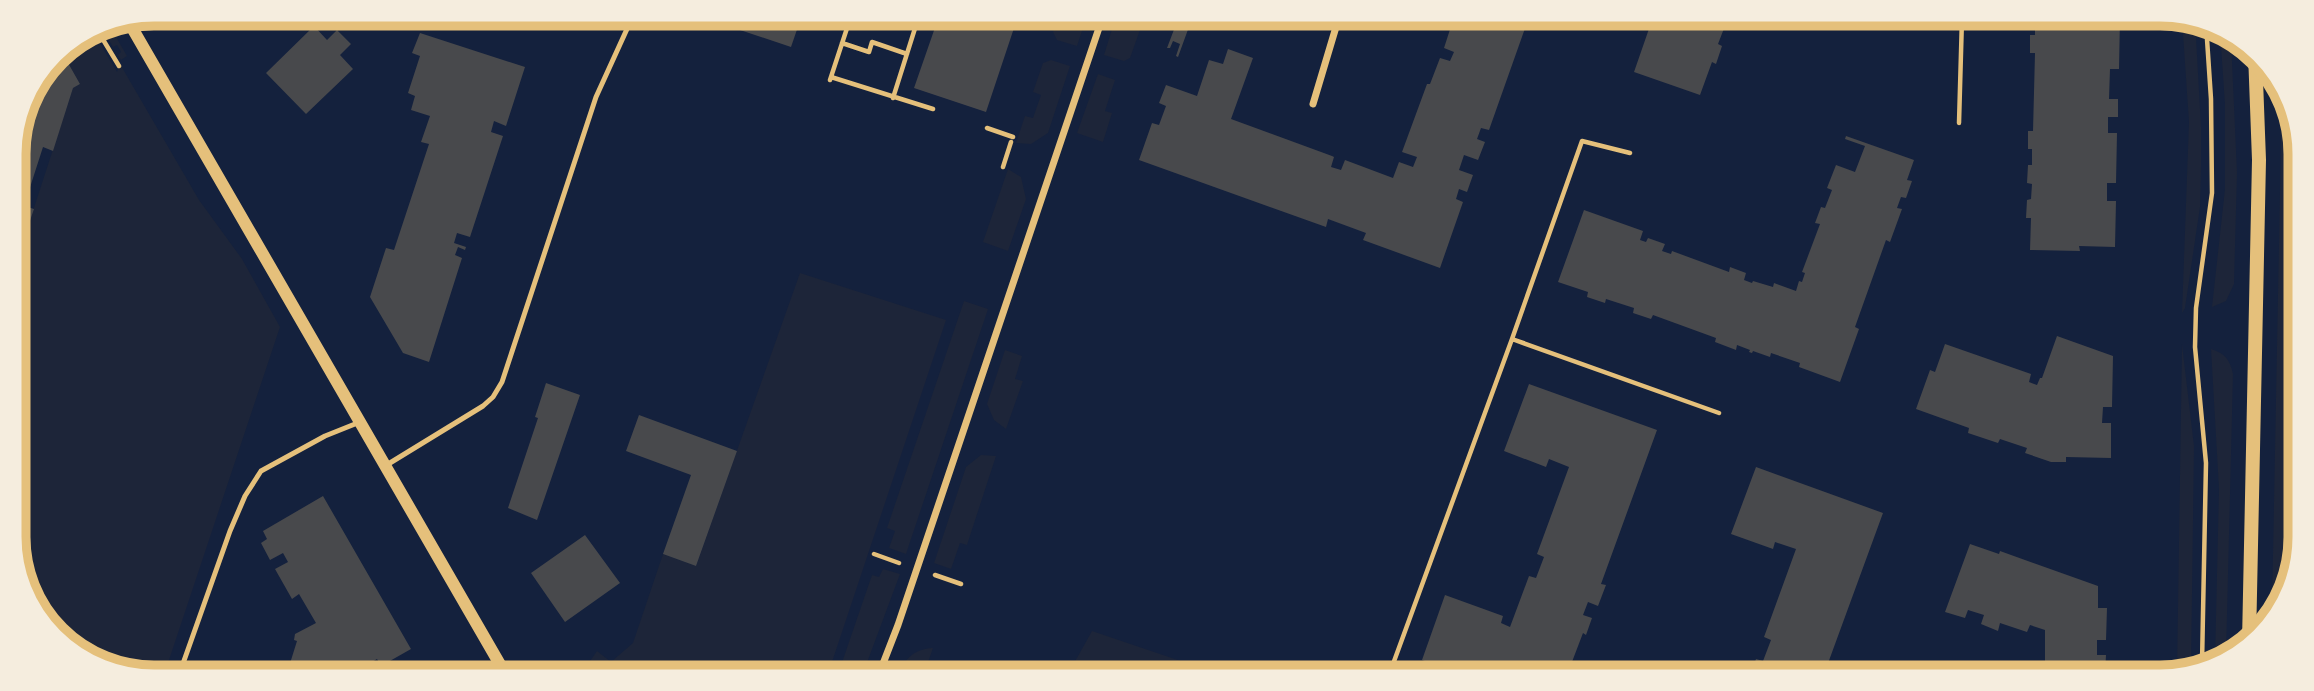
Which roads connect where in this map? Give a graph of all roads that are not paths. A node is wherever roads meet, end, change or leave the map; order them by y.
1 (1336, 26) edge
2 (628, 27) edge
3 (1099, 27) edge
4 (133, 29) edge
5 (2256, 70) edge
6 (1313, 103) dead end
7 (360, 422) junction
8 (384, 466) junction
9 (2249, 628) edge
10 (183, 665) edge
11 (500, 665) edge
12 (882, 665) edge

1 - 6 street
2 - 8 lane
3 - 12 street
4 - 7 street
5 - 9 main road
7 - 8 street
7 - 10 lane
8 - 11 street

